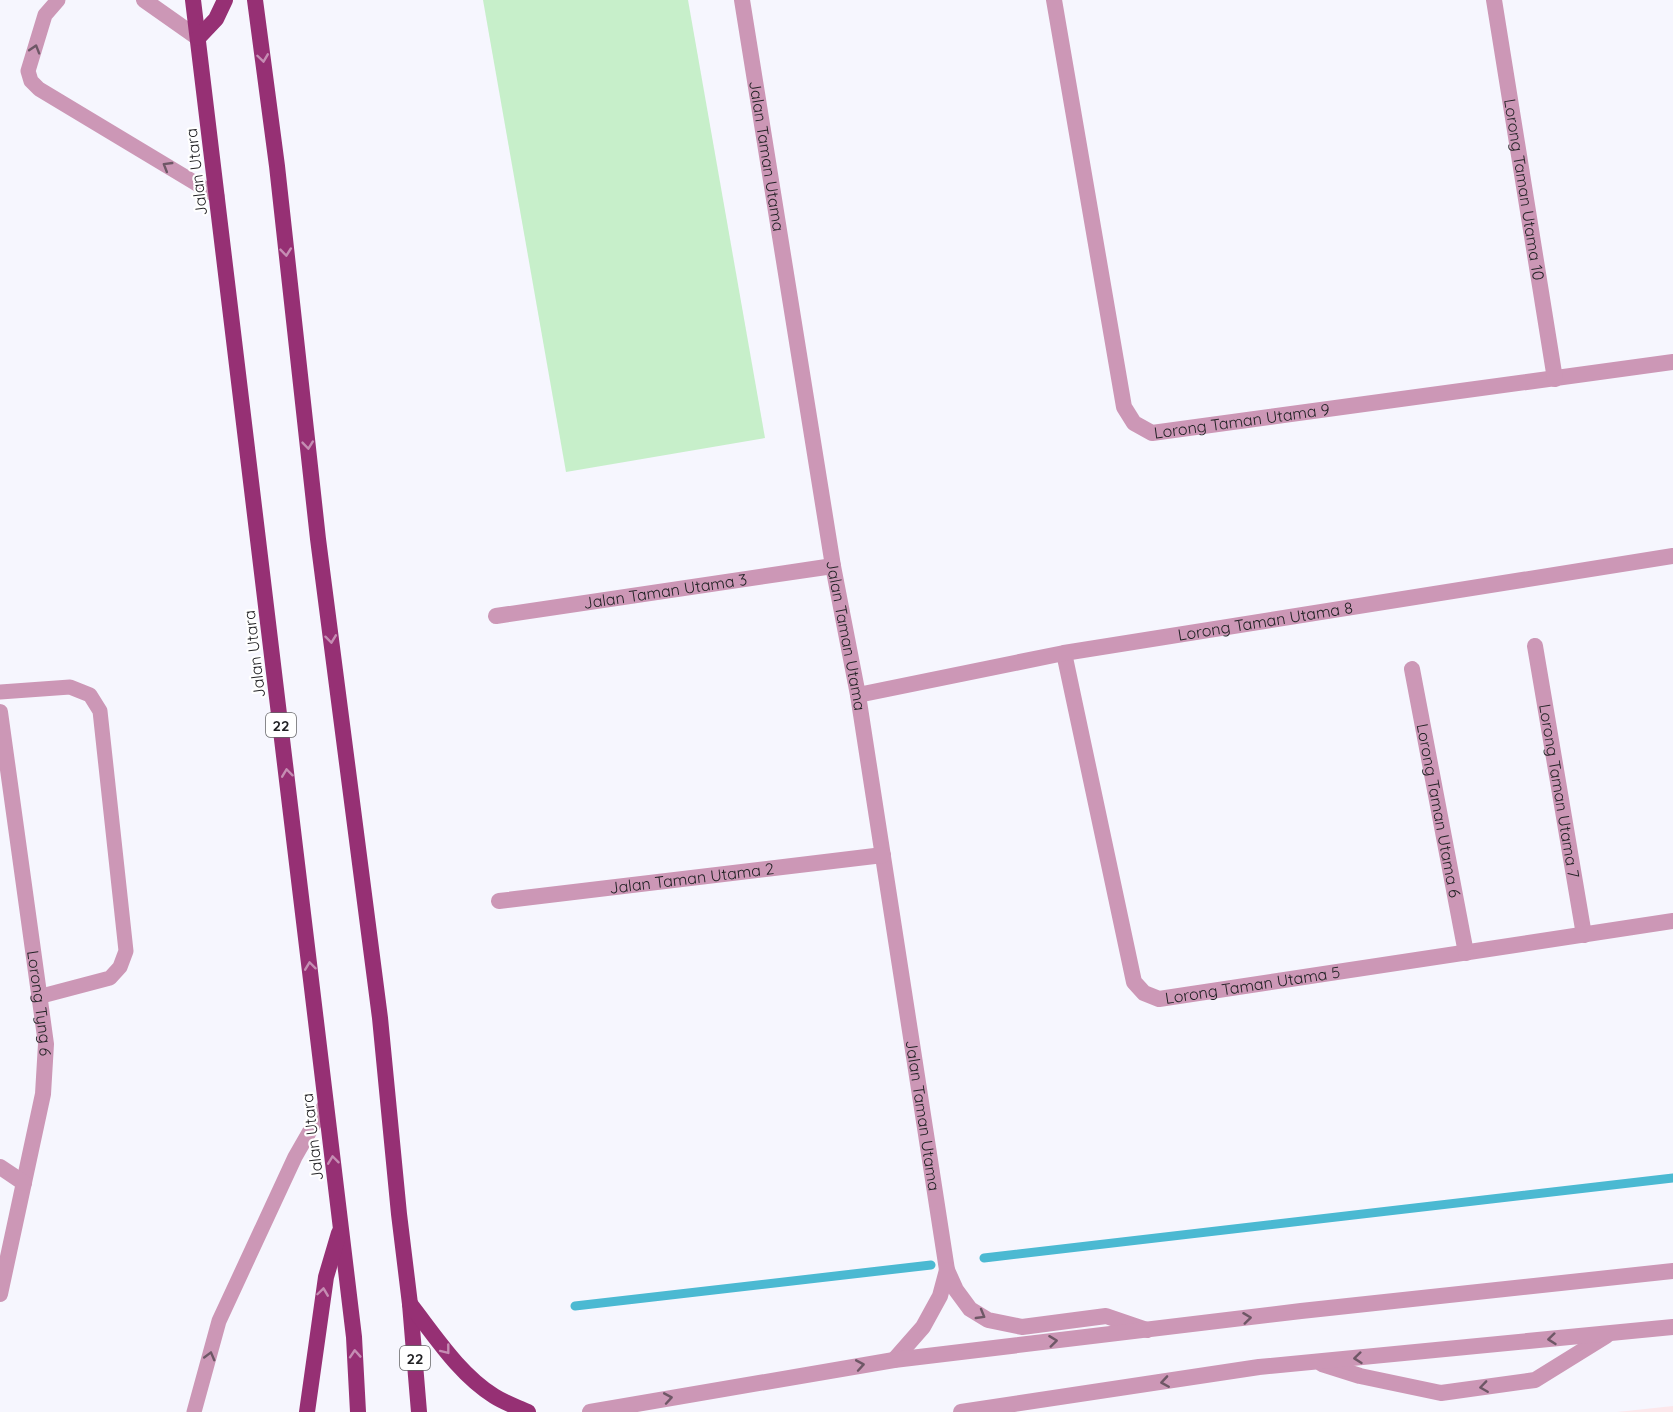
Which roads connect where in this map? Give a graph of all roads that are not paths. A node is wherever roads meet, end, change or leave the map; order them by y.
1 (58, 0) edge
2 (144, 0) edge
3 (193, 0) edge
4 (225, 0) edge
5 (255, 0) edge
6 (742, 0) edge
7 (1054, 0) edge
8 (1494, 0) edge
9 (198, 38) junction
10 (217, 196) junction
11 (1673, 362) edge
12 (1555, 379) junction
13 (1673, 556) edge
14 (833, 566) junction
15 (496, 616) dead end
16 (1535, 646) dead end
17 (1064, 653) junction
18 (1412, 669) dead end
19 (0, 692) edge
20 (858, 695) junction
21 (0, 712) edge
22 (1, 736) edge
23 (883, 855) junction
24 (499, 901) dead end
25 (1673, 921) edge
26 (1584, 935) junction
27 (1466, 953) junction
28 (38, 997) junction
29 (326, 1103) junction
30 (0, 1167) edge
31 (24, 1183) junction
32 (341, 1227) junction
33 (947, 1270) junction
34 (1673, 1271) edge
35 (0, 1294) edge
36 (410, 1304) junction
37 (1673, 1327) edge
38 (1147, 1330) junction
39 (1612, 1333) junction
40 (894, 1360) junction
41 (1316, 1362) junction
42 (1034, 1402) junction
43 (194, 1412) edge
44 (307, 1412) edge
45 (358, 1412) edge
46 (419, 1412) edge
47 (528, 1412) edge
48 (590, 1412) edge
49 (961, 1412) edge
50 (1017, 1412) edge

10 -> 1 lane
2 - 9 street
3 - 9 highway, Jalan Utara / 22
4 - 9 highway
5 -> 36 highway, 22
6 - 14 street, Jalan Taman Utama
7 - 12 street, Lorong Taman Utama 9
8 - 12 street, Lorong Taman Utama 10
9 - 10 highway, Jalan Utara / 22
29 -> 10 highway, Jalan Utara / 22
11 - 12 street, Lorong Taman Utama 9
13 - 17 street, Lorong Taman Utama 8
14 - 15 street, Jalan Taman Utama 3
14 - 20 street, Jalan Taman Utama
16 - 26 street, Lorong Taman Utama 7
17 - 20 street, Lorong Taman Utama 8
17 - 27 street, Lorong Taman Utama 5
18 - 27 street, Lorong Taman Utama 6
19 - 28 lane
20 - 23 street, Jalan Taman Utama
21 - 22 street, Lorong Tyng 6
22 - 28 street, Lorong Tyng 6
23 - 24 street, Jalan Taman Utama 2
23 - 33 street, Jalan Taman Utama
25 - 26 street, Lorong Taman Utama 5
26 - 27 street, Lorong Taman Utama 5
28 - 31 street, Lorong Tyng 6
32 -> 29 highway, Jalan Utara / 22
43 -> 29 lane
30 - 31 street
31 - 35 street, Lorong Tyng 6
44 -> 32 highway
45 -> 32 highway, Jalan Utara / 22
33 -> 38 street
33 - 40 street
38 -> 34 street
36 - 46 highway, 22
36 -> 47 highway
37 - 39 street
40 -> 38 street
39 -> 41 street
39 -> 41 street
48 -> 40 street
41 -> 42 street
42 - 49 street
42 - 50 street

